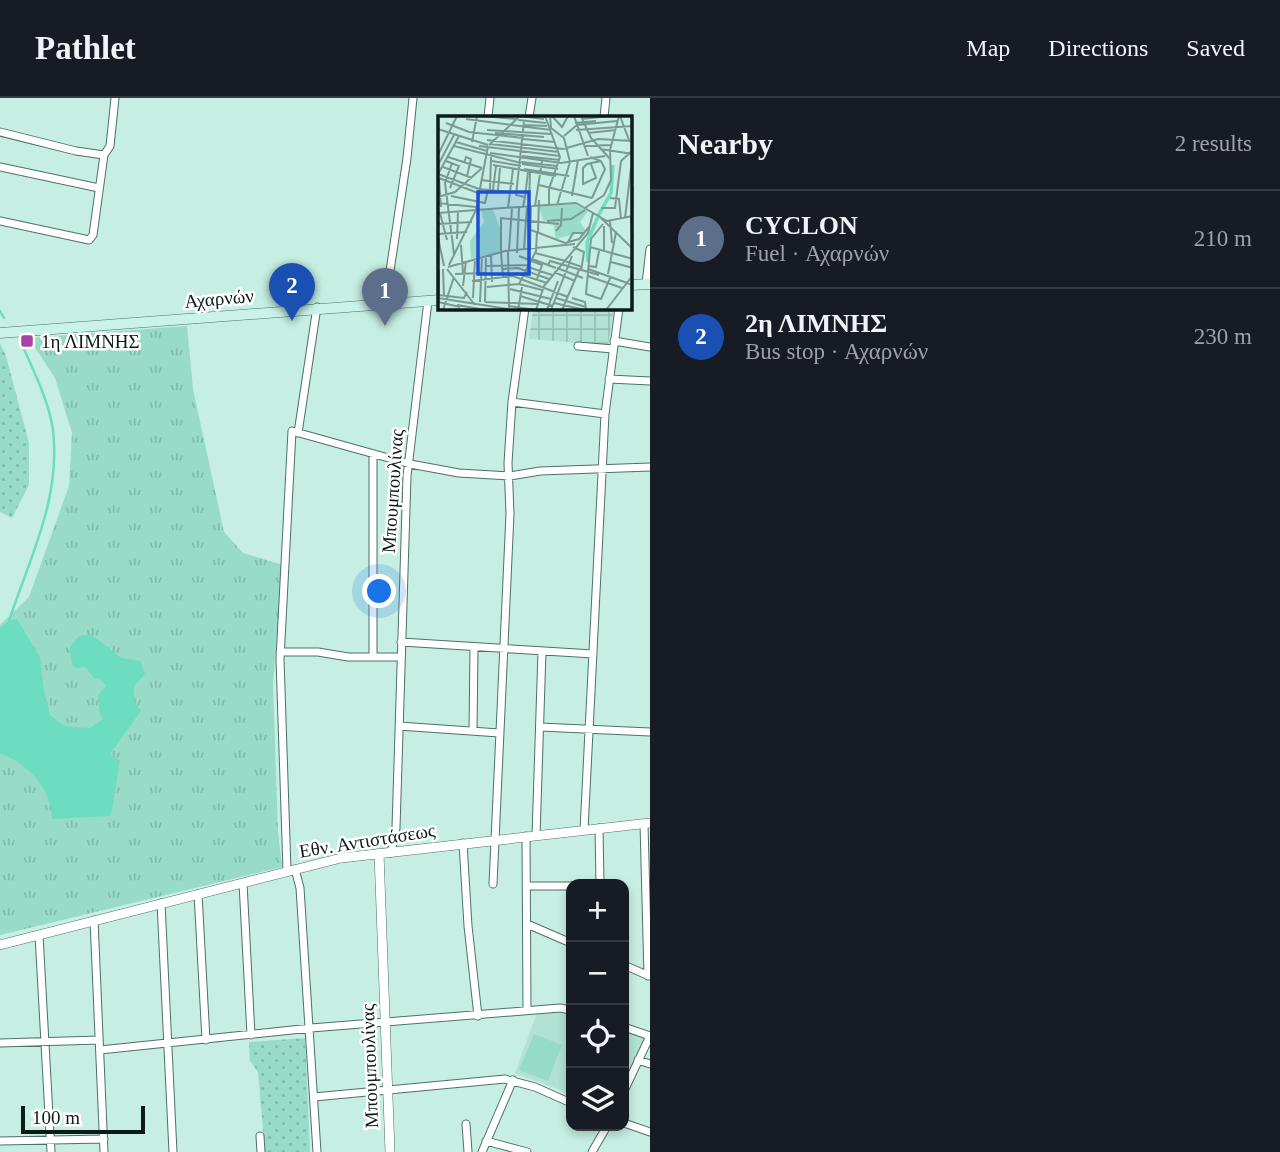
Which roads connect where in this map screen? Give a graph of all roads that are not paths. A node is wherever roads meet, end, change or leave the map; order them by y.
1 (115, 98) edge
2 (411, 98) edge
3 (489, 98) edge
4 (532, 98) edge
5 (606, 98) edge
6 (488, 116) edge
7 (529, 116) edge
8 (604, 116) edge
9 (0, 132) edge
10 (104, 155) junction
11 (0, 167) edge
12 (99, 188) junction
13 (0, 221) edge
14 (650, 249) edge
15 (648, 284) edge
16 (438, 300) edge
17 (428, 301) junction
18 (385, 304) junction
19 (317, 307) junction
20 (525, 310) edge
21 (619, 310) edge
22 (0, 333) edge
23 (613, 345) junction
24 (578, 346) dead end
25 (650, 347) edge
26 (609, 379) junction
27 (650, 381) edge
28 (512, 402) junction
29 (605, 414) junction
30 (295, 432) junction
31 (373, 454) junction
32 (410, 464) junction
33 (603, 467) junction
34 (650, 467) edge
35 (510, 477) junction
36 (401, 642) junction
37 (474, 648) junction
38 (503, 649) junction
39 (542, 651) junction
40 (280, 652) junction
41 (593, 654) junction
42 (373, 657) junction
43 (401, 657) junction
44 (399, 726) junction
45 (540, 727) junction
46 (589, 730) junction
47 (473, 731) junction
48 (650, 732) edge
49 (499, 733) junction
50 (647, 824) edge
51 (599, 828) junction
52 (584, 830) junction
53 (531, 836) junction
54 (494, 840) junction
55 (463, 843) junction
56 (379, 853) junction
57 (391, 853) junction
58 (291, 870) junction
59 (600, 879) edge
60 (243, 883) junction
61 (493, 884) dead end
62 (527, 886) junction
63 (566, 886) edge
64 (198, 894) junction
65 (161, 903) junction
66 (94, 920) junction
67 (527, 925) junction
68 (39, 935) junction
69 (569, 942) edge
70 (0, 945) edge
71 (629, 967) edge
72 (649, 976) edge
73 (566, 1009) edge
74 (527, 1010) junction
75 (478, 1016) junction
76 (384, 1022) junction
77 (311, 1028) junction
78 (629, 1029) edge
79 (251, 1035) junction
80 (650, 1036) edge
81 (99, 1040) junction
82 (206, 1040) junction
83 (46, 1042) junction
84 (0, 1043) edge
85 (167, 1045) junction
86 (100, 1050) junction
87 (638, 1060) junction
88 (650, 1064) edge
89 (513, 1080) junction
90 (629, 1080) edge
91 (388, 1089) junction
92 (314, 1097) junction
93 (566, 1100) edge
94 (466, 1124) dead end
95 (629, 1125) edge
96 (604, 1131) edge
97 (650, 1132) edge
98 (260, 1136) dead end
99 (104, 1139) junction
100 (51, 1140) junction
101 (0, 1141) edge
102 (486, 1141) junction
103 (51, 1152) edge
104 (104, 1152) edge
105 (173, 1152) edge
106 (261, 1152) edge
107 (317, 1152) edge
108 (390, 1152) edge
109 (468, 1152) edge
110 (481, 1152) edge
111 (527, 1152) edge
112 (592, 1152) edge

1 - 10 street
2 - 18 street
3 - 6 street
4 - 7 street
5 - 8 street
9 - 10 street
10 - 12 street
11 - 12 street
12 - 13 street
14 - 15 street
16 - 17 main road, Αχαρνών
17 - 18 main road, Αχαρνών
17 - 32 street, Μπουμπουλίνας
18 - 19 main road, Αχαρνών
19 - 22 main road, Αχαρνών
19 - 30 street
20 - 28 street
21 - 23 street
23 - 24 street
23 - 25 street
23 - 26 street
26 - 27 street
26 - 29 street
28 - 29 street
28 - 35 street
29 - 33 street
30 - 31 street
30 - 40 street
31 - 32 street
31 - 42 street
32 - 35 street
32 - 36 street, Μπουμπουλίνας
33 - 34 street
33 - 35 street
33 - 41 street
35 - 38 street
36 - 37 street
36 - 43 street, Μπουμπουλίνας
37 - 38 street
37 - 47 street
38 - 39 street
38 - 49 street
39 - 41 street
39 - 45 street
40 - 42 street
40 - 58 street
41 - 46 street
42 - 43 street
43 - 44 street, Μπουμπουλίνας
44 - 47 street
44 - 57 street, Μπουμπουλίνας
45 - 46 street
45 - 53 street
46 - 48 street
46 - 52 street
47 - 49 street
49 - 54 street
50 - 51 street, Εθν. Αντιστάσεως
50 - 72 street
51 - 52 street, Εθν. Αντιστάσεως
51 - 59 street
52 - 53 street, Εθν. Αντιστάσεως
53 - 54 street, Εθν. Αντιστάσεως
53 - 62 street
54 - 55 street, Εθν. Αντιστάσεως
54 - 61 street
55 - 57 street, Εθν. Αντιστάσεως
55 - 75 street
56 - 57 street, Εθν. Αντιστάσεως
56 - 58 street, Εθν. Αντιστάσεως
56 - 76 street, Μπουμπουλίνας
58 - 60 street, Εθν. Αντιστάσεως
58 - 77 street
60 - 64 street, Εθν. Αντιστάσεως
60 - 79 street
62 - 63 street
62 - 67 street
64 - 65 street, Εθν. Αντιστάσεως
64 - 82 street
65 - 66 street, Εθν. Αντιστάσεως
65 - 85 street
66 - 68 street, Εθν. Αντιστάσεως
66 - 81 street
67 - 69 street
67 - 74 street
68 - 70 street, Εθν. Αντιστάσεως
68 - 83 street
71 - 72 street
73 - 74 street
74 - 75 street
75 - 76 street
76 - 77 street
76 - 91 street, Μπουμπουλίνας
77 - 79 street
77 - 92 street
78 - 80 street
79 - 82 street
80 - 87 street
81 - 83 street
81 - 86 street
82 - 85 street
83 - 84 street
83 - 100 street
85 - 86 street
85 - 105 street
86 - 99 street
87 - 88 street
87 - 90 street
89 - 91 street
89 - 93 street
89 - 102 street
91 - 92 street
91 - 108 street, Μπουμπουλίνας
92 - 107 street
94 - 109 street
95 - 97 street
96 - 112 street
98 - 106 street
99 - 100 street
99 - 104 street
100 - 101 street
100 - 103 street
102 - 110 street
102 - 111 street

